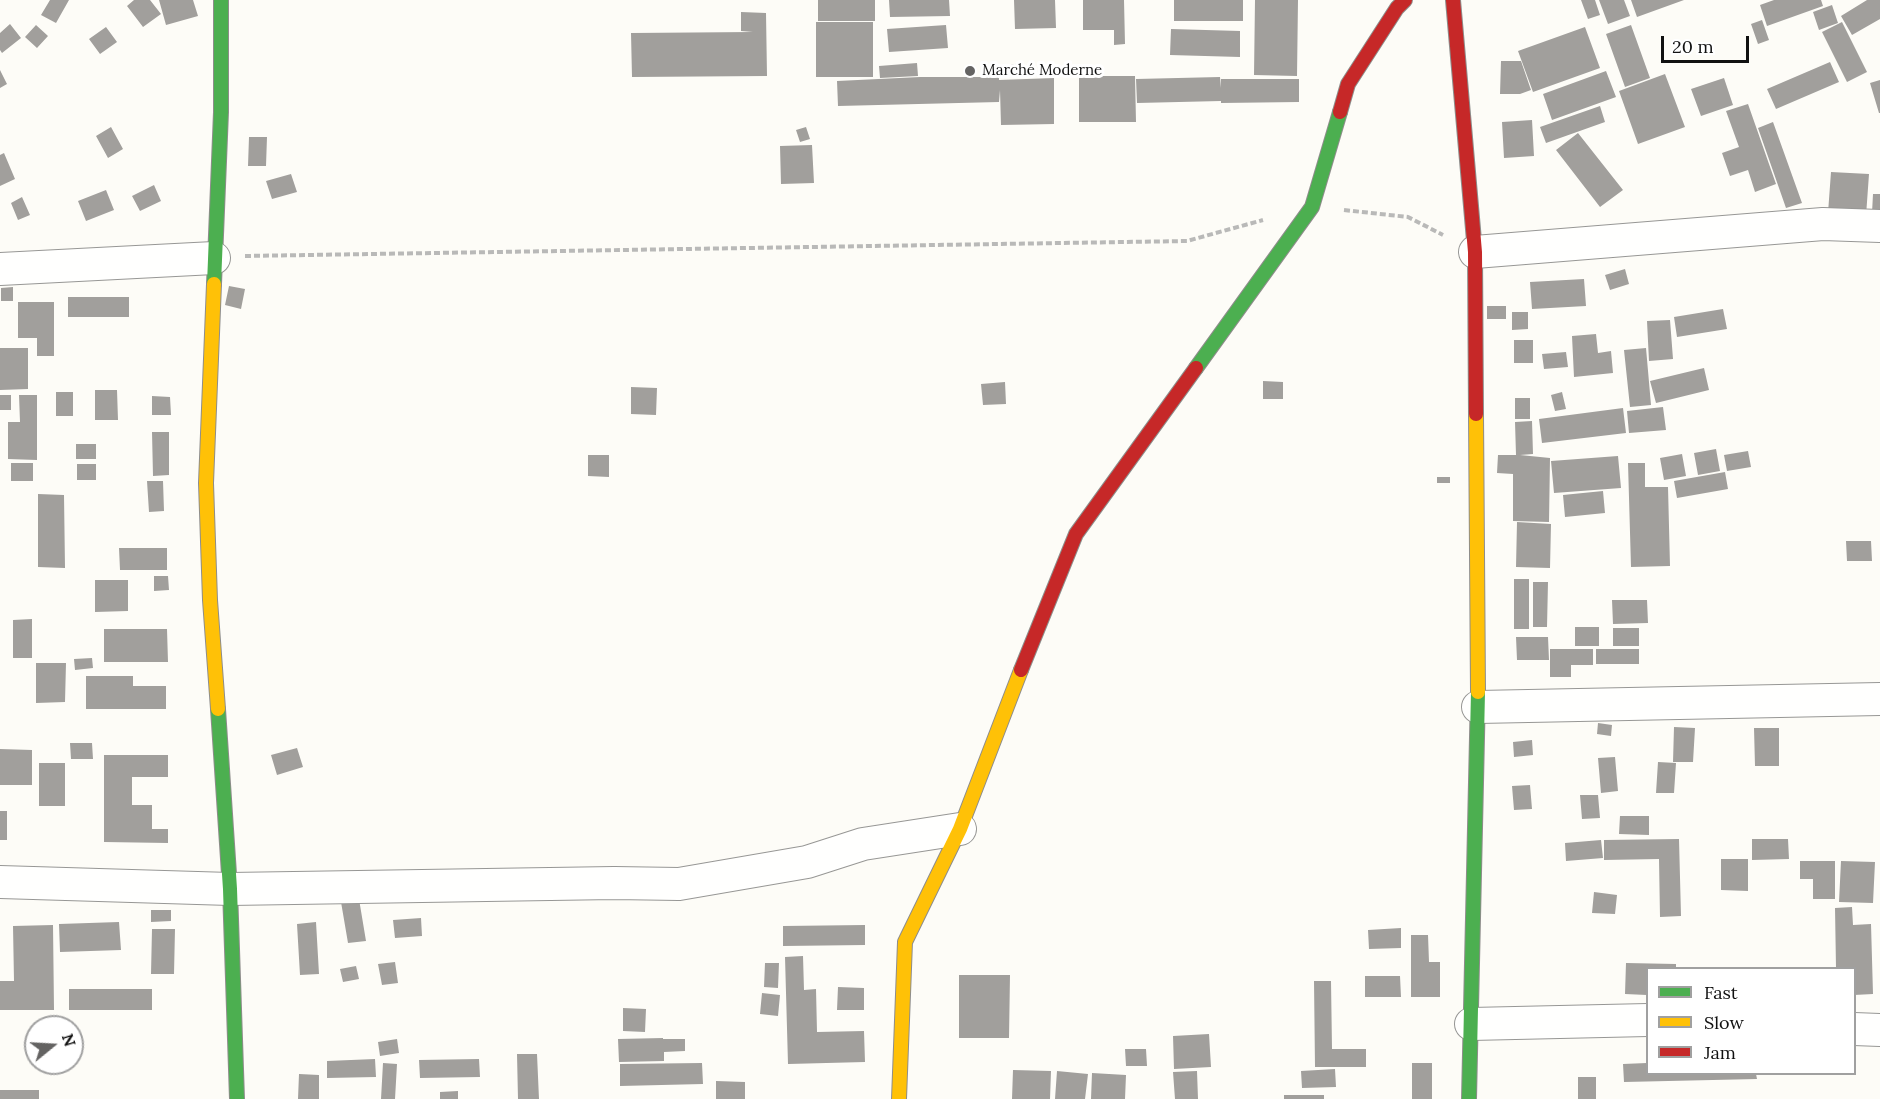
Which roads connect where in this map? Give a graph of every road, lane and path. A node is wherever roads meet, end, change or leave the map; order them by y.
1 (221, 0) edge
2 (1405, 0) edge
3 (1453, 0) edge
4 (1312, 207) junction
5 (1267, 219) dead end
6 (1880, 226) edge
7 (1475, 252) junction
8 (214, 258) junction
9 (0, 269) edge
10 (1880, 699) edge
11 (1478, 707) junction
12 (960, 830) junction
13 (0, 882) edge
14 (230, 889) junction
15 (1646, 1020) edge
16 (1471, 1024) junction
17 (1856, 1029) edge
18 (1880, 1030) edge
19 (237, 1099) edge
20 (899, 1099) edge
21 (1469, 1099) edge

1 - 8 street
2 - 4 street
3 - 7 street
4 - 7 path
4 - 12 street
5 - 8 path
6 - 7 street
7 - 11 street
8 - 9 street
8 - 14 street
10 - 11 street
11 - 16 street
12 - 14 street
12 - 20 street
13 - 14 street
14 - 19 street
15 - 16 street
16 - 21 street
17 - 18 street

